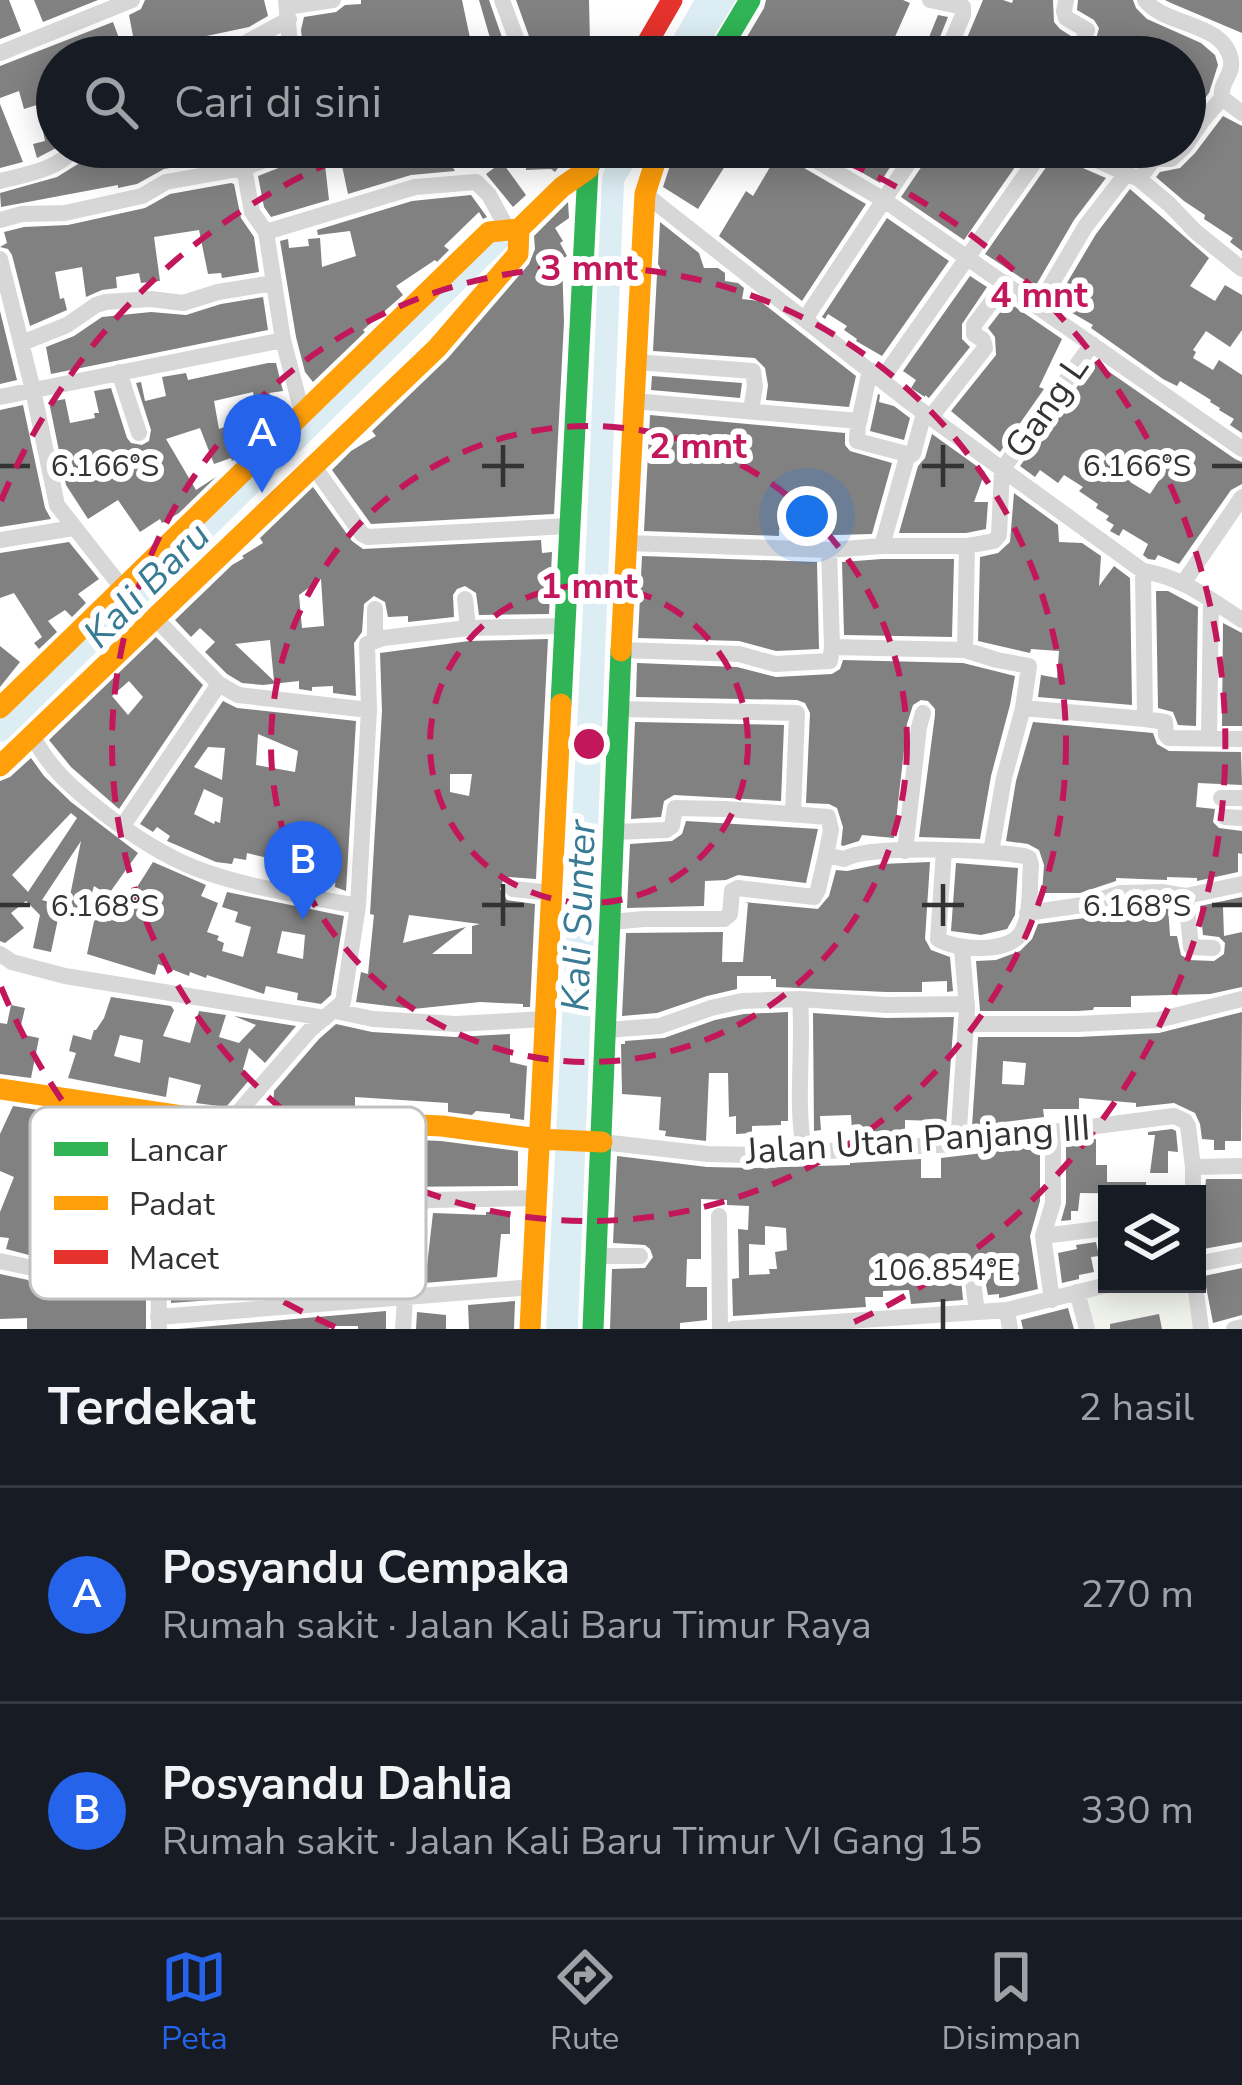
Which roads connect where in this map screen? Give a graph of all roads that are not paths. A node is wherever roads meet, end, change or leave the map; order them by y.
1 (132, 0) edge
2 (333, 0) edge
3 (502, 0) edge
4 (672, 0) edge
5 (750, 0) edge
6 (930, 0) edge
7 (1066, 0) edge
8 (1145, 0) edge
9 (968, 4) edge
10 (287, 9) edge
11 (42, 36) edge
12 (249, 36) edge
13 (515, 36) edge
14 (651, 36) edge
15 (729, 36) edge
16 (954, 36) edge
17 (1085, 36) edge
18 (36, 39) edge
19 (0, 53) edge
20 (1222, 98) junction
21 (1242, 112) edge
22 (1206, 117) edge
23 (51, 168) edge
24 (244, 168) joint
25 (583, 168) edge
26 (591, 168) edge
27 (652, 168) edge
28 (830, 168) edge
29 (905, 168) edge
30 (1032, 168) edge
31 (1112, 168) edge
32 (1143, 168) edge
33 (1132, 177) junction
34 (0, 181) edge
35 (645, 194) junction
36 (884, 200) junction
37 (0, 220) edge
38 (513, 230) junction
39 (266, 232) junction
40 (970, 258) junction
41 (0, 259) edge
42 (1240, 264) edge
43 (273, 283) junction
44 (1006, 283) junction
45 (1038, 307) junction
46 (805, 319) junction
47 (8, 324) edge
48 (284, 340) junction
49 (22, 343) junction
50 (1092, 344) junction
51 (636, 362) junction
52 (119, 373) junction
53 (876, 375) junction
54 (33, 390) junction
55 (0, 397) edge
56 (634, 401) junction
57 (751, 410) junction
58 (303, 416) junction
59 (927, 416) junction
60 (859, 422) junction
61 (139, 434) dead end
62 (1242, 449) edge
63 (907, 457) junction
64 (312, 464) junction
65 (1002, 470) junction
66 (1242, 497) edge
67 (568, 526) junction
68 (73, 528) junction
69 (0, 540) edge
70 (627, 543) junction
71 (882, 546) junction
72 (968, 546) junction
73 (829, 550) junction
74 (1143, 571) junction
75 (1184, 582) junction
76 (124, 590) junction
77 (465, 598) dead end
78 (1211, 600) junction
79 (375, 609) dead end
80 (155, 618) junction
81 (1242, 620) edge
82 (565, 626) junction
83 (468, 628) junction
84 (375, 640) junction
85 (832, 647) junction
86 (621, 650) junction
87 (965, 650) junction
88 (219, 684) junction
89 (4, 698) edge
90 (1023, 708) junction
91 (369, 710) junction
92 (620, 710) junction
93 (923, 713) dead end
94 (1145, 719) junction
95 (32, 735) junction
96 (1209, 738) junction
97 (1242, 739) edge
98 (0, 766) edge
99 (1221, 797) dead end
100 (1242, 798) edge
101 (794, 814) junction
102 (122, 827) junction
103 (614, 832) junction
104 (944, 850) junction
105 (905, 851) junction
106 (991, 852) junction
107 (826, 855) junction
108 (1242, 884) edge
109 (513, 889) dead end
110 (552, 893) junction
111 (1186, 896) junction
112 (358, 906) junction
113 (1027, 913) junction
114 (611, 922) junction
115 (962, 949) junction
116 (1213, 949) dead end
117 (0, 954) edge
118 (1242, 998) edge
119 (800, 999) junction
120 (967, 1004) junction
121 (330, 1014) junction
122 (546, 1019) junction
123 (967, 1024) junction
124 (607, 1030) junction
125 (0, 1089) edge
126 (122, 1107) edge
127 (244, 1107) edge
128 (426, 1125) edge
129 (1053, 1133) junction
130 (543, 1140) junction
131 (598, 1142) junction
132 (958, 1144) junction
133 (804, 1150) junction
134 (1193, 1166) junction
135 (1242, 1166) edge
136 (1193, 1185) edge
137 (536, 1198) junction
138 (426, 1201) edge
139 (719, 1216) dead end
140 (1098, 1229) edge
141 (1043, 1236) junction
142 (1242, 1255) edge
143 (596, 1256) junction
144 (640, 1256) dead end
145 (0, 1261) edge
146 (1206, 1262) edge
147 (30, 1267) edge
148 (973, 1282) dead end
149 (532, 1287) junction
150 (1098, 1287) edge
151 (1076, 1292) junction
152 (1196, 1293) edge
153 (426, 1296) edge
154 (395, 1299) edge
155 (405, 1299) edge
156 (1052, 1300) junction
157 (977, 1312) junction
158 (1008, 1320) edge
159 (159, 1323) edge
160 (801, 1326) edge
161 (403, 1329) edge
162 (530, 1329) edge
163 (592, 1329) edge
164 (720, 1329) edge
165 (733, 1329) edge
166 (1087, 1329) edge
167 (1201, 1329) edge

1 - 11 street
2 - 10 street
3 - 13 street
4 - 14 main road
5 - 15 main road
6 - 9 street
7 - 17 street
8 - 20 street
9 - 16 street
10 - 12 street
18 - 19 street
20 - 21 street
20 - 22 street
23 - 34 street
24 - 37 street
24 - 39 street
25 - 38 main road
26 - 67 main road
27 - 35 main road
28 - 36 street
29 - 36 street
30 - 40 street
31 - 33 street
32 - 33 street
33 - 42 street
33 - 45 street
35 - 46 street
35 - 51 main road
36 - 40 street
36 - 46 street
38 - 39 street
38 - 58 main road
38 - 64 main road
39 - 43 street
40 - 44 street
40 - 53 street
41 - 47 street
43 - 48 street
43 - 49 street
44 - 45 street
44 - 59 street
45 - 50 street
46 - 53 street
47 - 49 street
48 - 52 street
48 - 58 street
49 - 54 street
50 - 62 street
50 - 65 street, Gang L
51 - 56 main road
51 - 57 street
52 - 54 street
52 - 61 street
53 - 59 street
53 - 60 street
54 - 55 street
54 - 68 street
56 - 57 street
56 - 70 main road
57 - 60 street
58 - 76 main road
59 - 63 street
59 - 65 street
60 - 63 street
63 - 71 street
64 - 67 street
64 - 80 main road
65 - 72 street
65 - 74 street
66 - 75 street
67 - 82 main road
68 - 69 street
68 - 76 street
70 - 73 street
70 - 86 main road
71 - 72 street
71 - 73 street
72 - 87 street
73 - 85 street
74 - 75 street
74 - 94 street
75 - 78 street
76 - 89 main road
77 - 83 street
78 - 81 street
78 - 96 street
79 - 84 street
80 - 88 street
80 - 95 main road
82 - 83 street
82 - 110 main road
83 - 84 street
84 - 91 street
85 - 86 street
85 - 87 street
86 - 92 main road
87 - 90 street
88 - 91 street
88 - 102 street
90 - 94 street
90 - 106 street
91 - 112 street
92 - 101 street
92 - 103 main road
93 - 105 street
94 - 96 street
95 - 98 main road
95 - 102 street
96 - 97 street
99 - 100 street
101 - 103 street
101 - 107 street
102 - 112 street
103 - 114 main road
104 - 105 street
104 - 106 street
104 - 115 street
105 - 107 street
106 - 113 street
107 - 114 street
108 - 111 street
109 - 110 street
110 - 122 main road
111 - 113 street
111 - 116 street
112 - 121 street
113 - 115 street
114 - 124 main road
115 - 120 street
117 - 121 street
118 - 123 street
119 - 120 street
119 - 124 street
119 - 133 street
120 - 123 street
121 - 122 street
121 - 127 street
122 - 130 main road
123 - 132 street
124 - 131 main road
125 - 126 main road
128 - 130 main road
129 - 132 street, Jalan Utan Panjang III
129 - 134 street, Jalan Utan Panjang III
129 - 141 street
130 - 131 main road
130 - 137 main road
131 - 133 street, Jalan Utan Panjang III
131 - 143 main road
132 - 133 street, Jalan Utan Panjang III
134 - 135 street
134 - 136 street
137 - 138 street
137 - 149 main road
139 - 164 street
140 - 141 street
141 - 156 street
142 - 146 street
143 - 144 street
143 - 163 main road
145 - 147 street
148 - 157 street
149 - 153 street
149 - 162 main road
150 - 151 street
151 - 156 street
151 - 166 street
152 - 167 street
154 - 159 street
155 - 161 street
156 - 158 street
157 - 158 street
157 - 160 street
160 - 165 street

